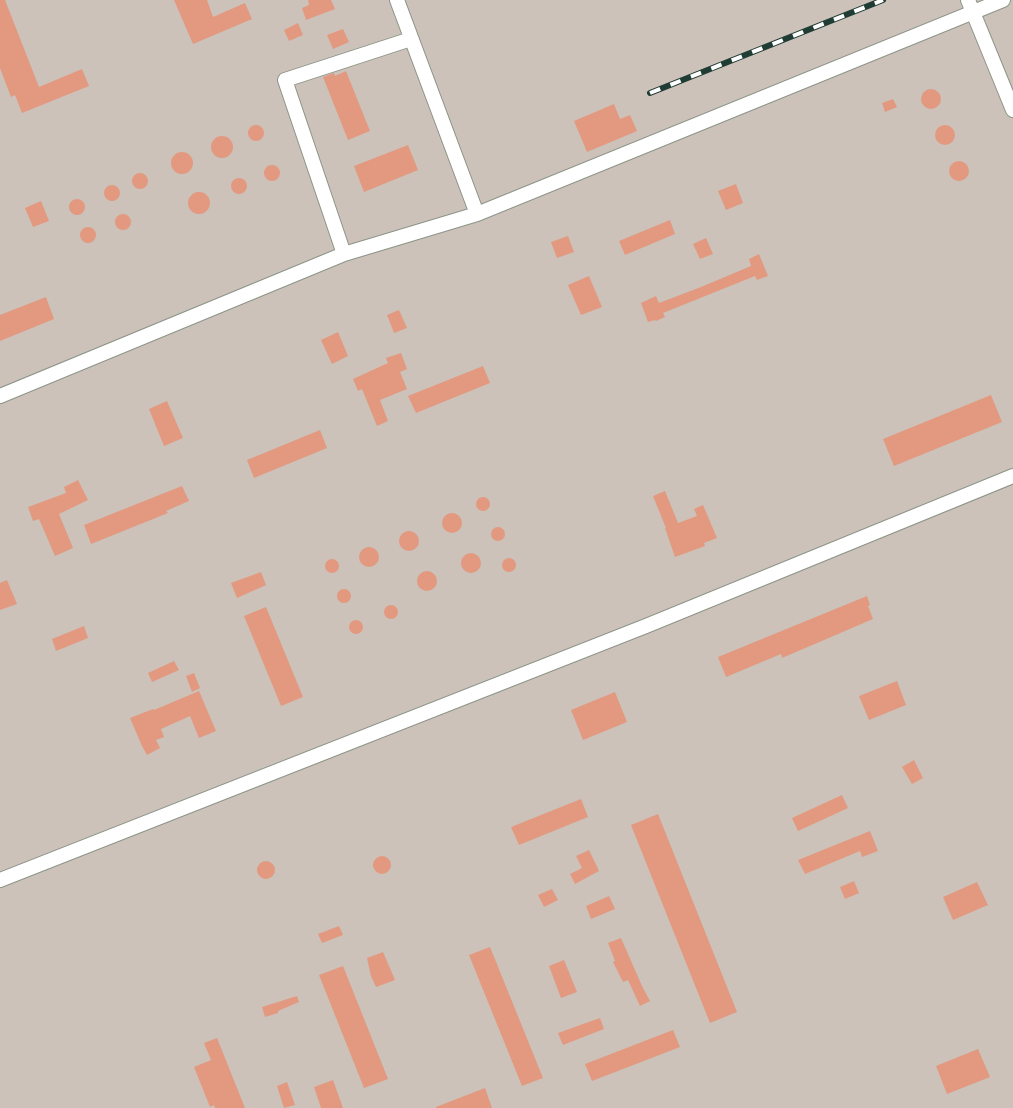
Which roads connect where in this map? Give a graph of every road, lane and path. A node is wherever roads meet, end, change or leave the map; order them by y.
1 (397, 0) edge
2 (1003, 0) edge
3 (971, 6) edge
4 (411, 39) junction
5 (1013, 110) edge
6 (477, 214) junction
7 (344, 254) junction
8 (0, 396) edge
9 (1013, 476) edge
10 (0, 880) edge

1 - 4 lane
2 - 3 lane
3 - 5 lane
3 - 6 lane
4 - 6 lane
4 - 7 lane
6 - 7 lane
7 - 8 lane
9 - 10 lane

